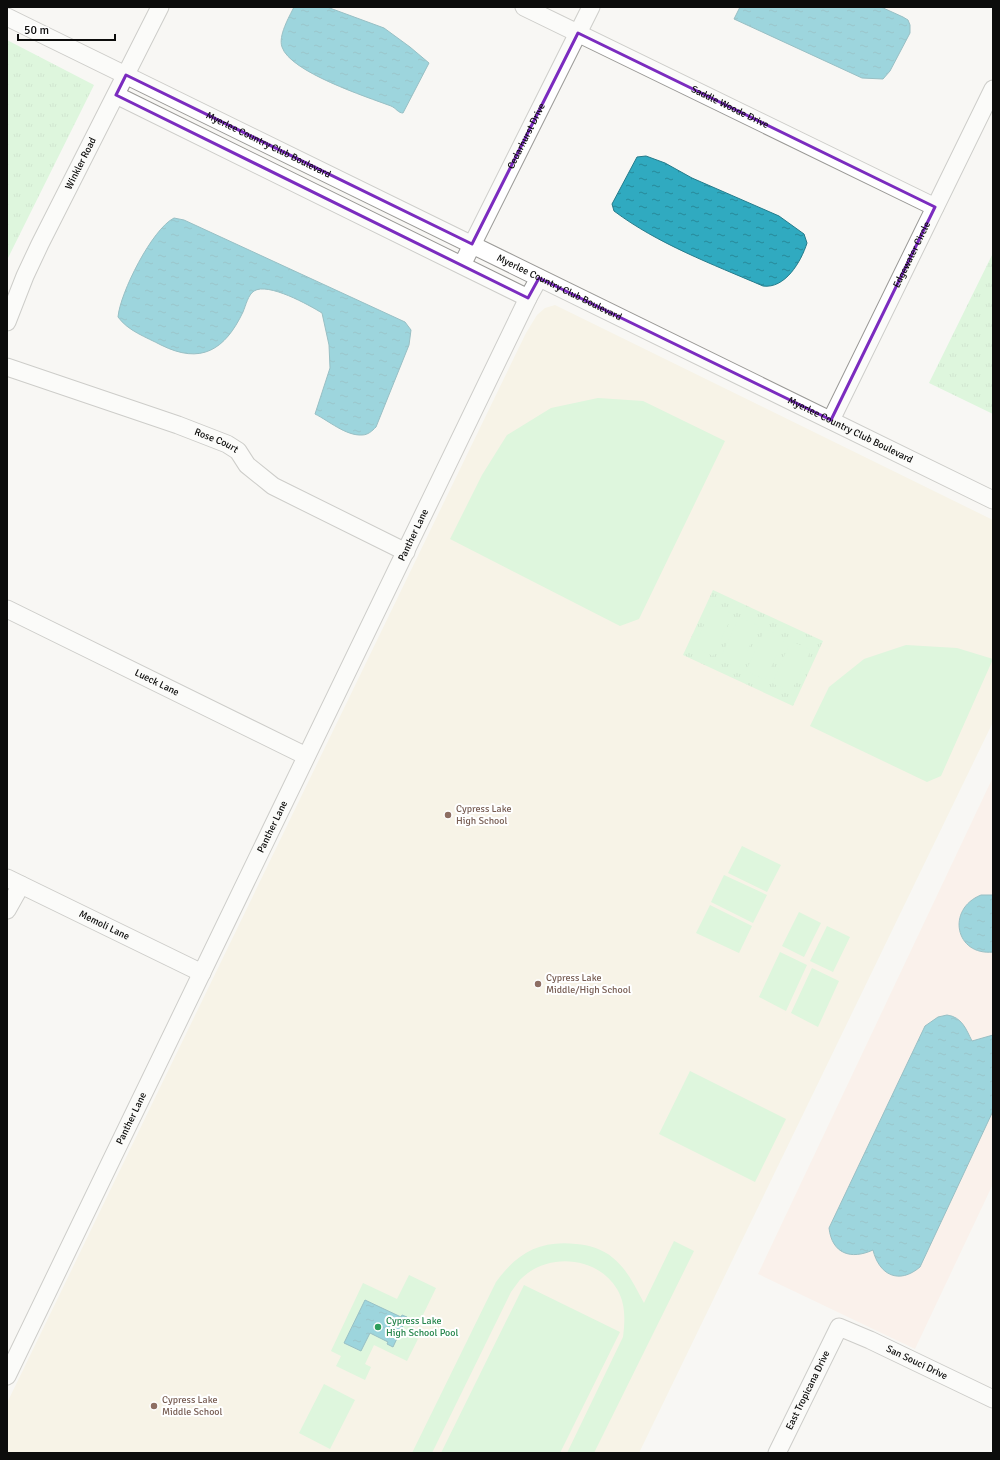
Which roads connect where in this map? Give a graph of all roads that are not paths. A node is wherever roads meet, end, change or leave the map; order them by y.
1 (160, 7) edge
2 (524, 7) edge
3 (591, 7) edge
4 (7, 17) edge
5 (578, 33) junction
6 (126, 75) junction
7 (993, 89) edge
8 (116, 95) junction
9 (935, 207) junction
10 (472, 244) junction
11 (462, 266) junction
12 (540, 278) junction
13 (528, 298) junction
14 (7, 322) edge
15 (7, 366) edge
16 (831, 420) junction
17 (993, 500) edge
18 (406, 552) junction
19 (7, 609) edge
20 (306, 756) junction
21 (14, 881) edge
22 (7, 910) edge
23 (202, 973) junction
24 (839, 1327) joint
25 (7, 1375) edge
26 (993, 1399) edge
27 (777, 1453) edge

1 - 6 street, Winkler Road
2 - 5 street, Saddle Woode Drive
3 - 5 street, Cedarhurst Drive
4 - 6 street, Myerlee Country Club Boulevard
5 - 9 street, Saddle Woode Drive
5 - 10 street, Cedarhurst Drive
6 - 8 street, Winkler Road
6 - 10 street, Myerlee Country Club Boulevard
7 - 9 street, Edgewater Circle
8 - 11 street
8 - 14 street, Winkler Road
9 - 16 street, Edgewater Circle
10 - 11 street, Cedarhurst Drive
10 - 12 street, Myerlee Country Club Boulevard
11 - 13 street
12 - 13 street, Panther Lane
12 - 16 street, Myerlee Country Club Boulevard
13 - 18 street, Panther Lane
15 - 18 street, Rose Court
16 - 17 street, Myerlee Country Club Boulevard
18 - 20 street, Panther Lane
19 - 20 street, Lueck Lane
20 - 23 street, Panther Lane
21 - 22 street
21 - 23 street, Memoli Lane
23 - 25 street, Panther Lane
24 - 26 street, San Souci Drive
24 - 27 street, East Tropicana Drive

